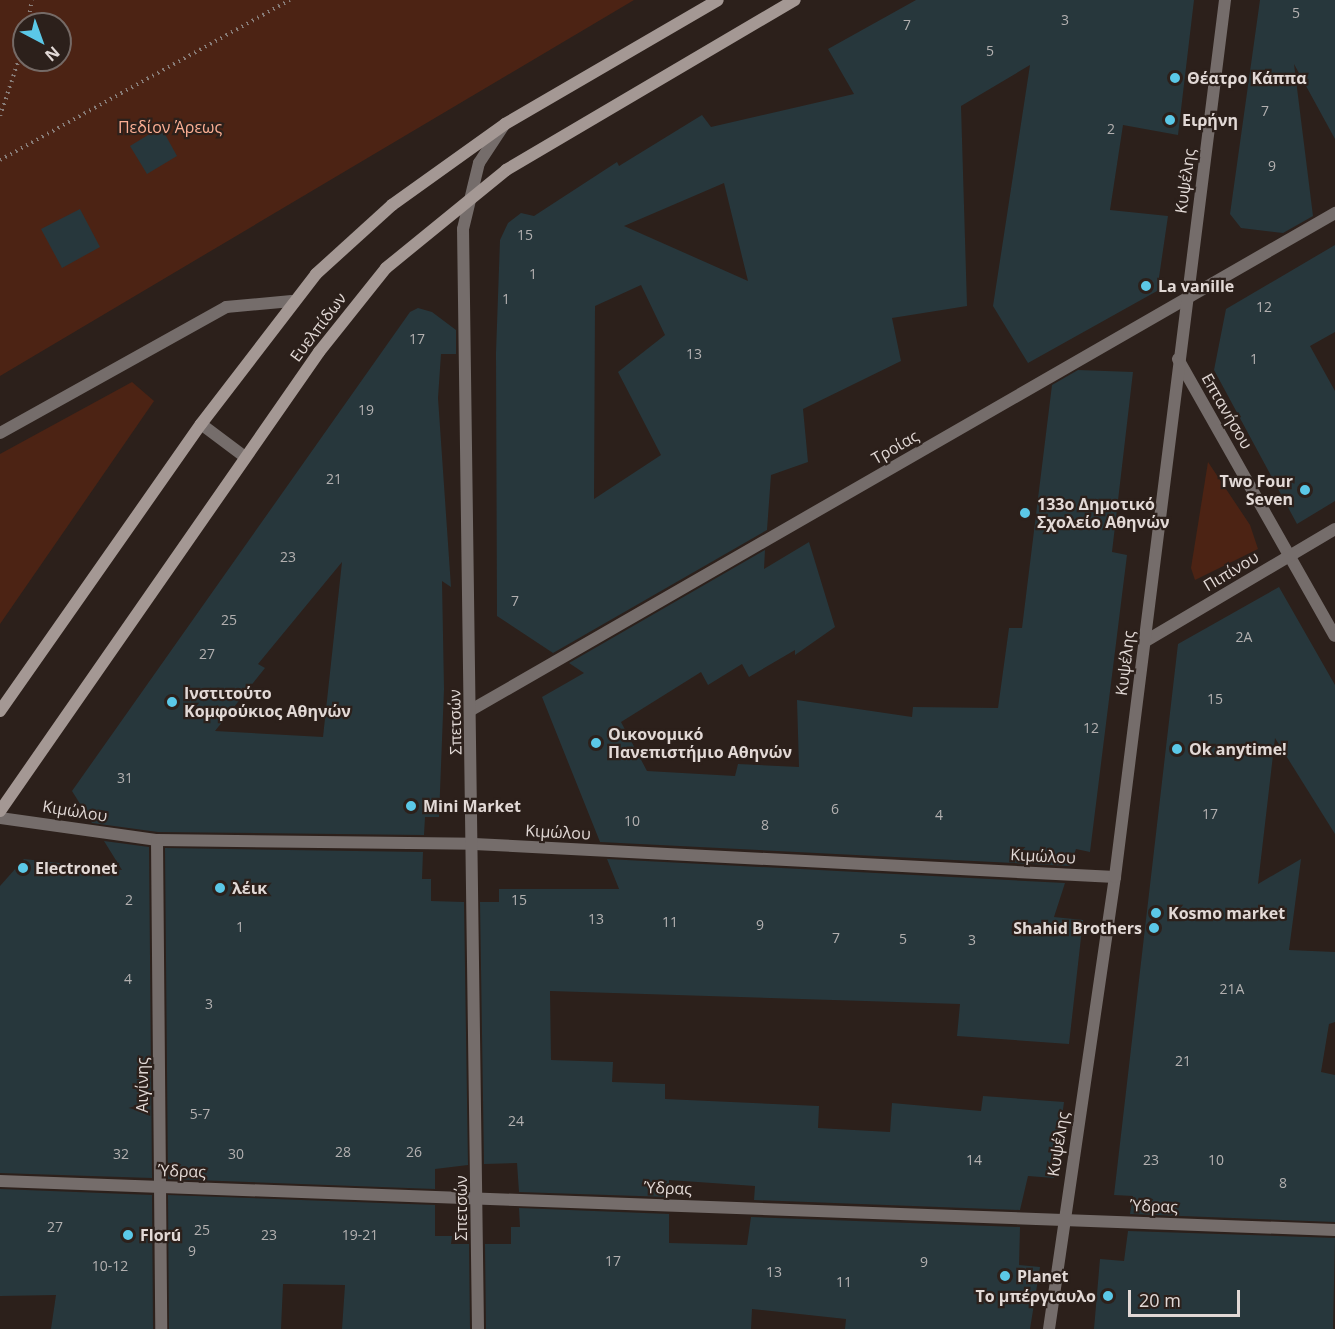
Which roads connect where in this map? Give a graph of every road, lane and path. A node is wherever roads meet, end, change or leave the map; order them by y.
1 (290, 0) edge
2 (718, 0) edge
3 (795, 0) edge
4 (1225, 0) edge
5 (15, 72) edge
6 (0, 116) edge
7 (505, 124) junction
8 (0, 160) edge
9 (469, 196) junction
10 (1335, 213) edge
11 (1186, 298) junction
12 (292, 301) junction
13 (1178, 359) junction
14 (201, 424) junction
15 (0, 433) edge
16 (245, 457) junction
17 (1335, 530) edge
18 (1290, 556) junction
19 (1335, 636) edge
20 (1144, 642) junction
21 (471, 710) junction
22 (0, 711) edge
23 (0, 811) edge
24 (0, 818) edge
25 (157, 840) junction
26 (474, 844) junction
27 (1115, 877) junction
28 (0, 1181) edge
29 (159, 1187) junction
30 (477, 1198) junction
31 (1063, 1219) junction
32 (1335, 1230) edge
33 (161, 1329) edge
34 (478, 1329) edge
35 (1049, 1329) edge

1 - 8 path
2 - 7 main road, Ευελπίδων
3 - 9 main road, Ευελπίδων
4 - 11 street, Κυψέλης
5 - 6 path
7 - 9 street, Σπετσών
7 - 12 main road, Ευελπίδων
9 - 16 main road, Ευελπίδων
9 - 21 street, Σπετσών
10 - 11 street, Τροίας
11 - 13 street, Κυψέλης
11 - 21 street, Τροίας
12 - 14 main road, Ευελπίδων
12 - 15 street
13 - 18 street, Επτανήσου
13 - 20 street, Κυψέλης
14 - 16 street
14 - 22 main road, Ευελπίδων
16 - 23 main road, Ευελπίδων
17 - 18 street, Πιπίνου
18 - 19 street, Επτανήσου
18 - 20 street, Πιπίνου
20 - 27 street, Κυψέλης
21 - 26 street, Σπετσών
24 - 25 street, Κιμώλου
25 - 26 street, Κιμώλου
25 - 29 street, Αιγίνης
26 - 27 street, Κιμώλου
26 - 30 street, Σπετσών
27 - 31 street, Κυψέλης
28 - 29 street, Ύδρας
29 - 30 street, Ύδρας
29 - 33 street, Αιγίνης
30 - 31 street, Ύδρας
30 - 34 street, Σπετσών
31 - 32 street, Ύδρας
31 - 35 street, Κυψέλης

